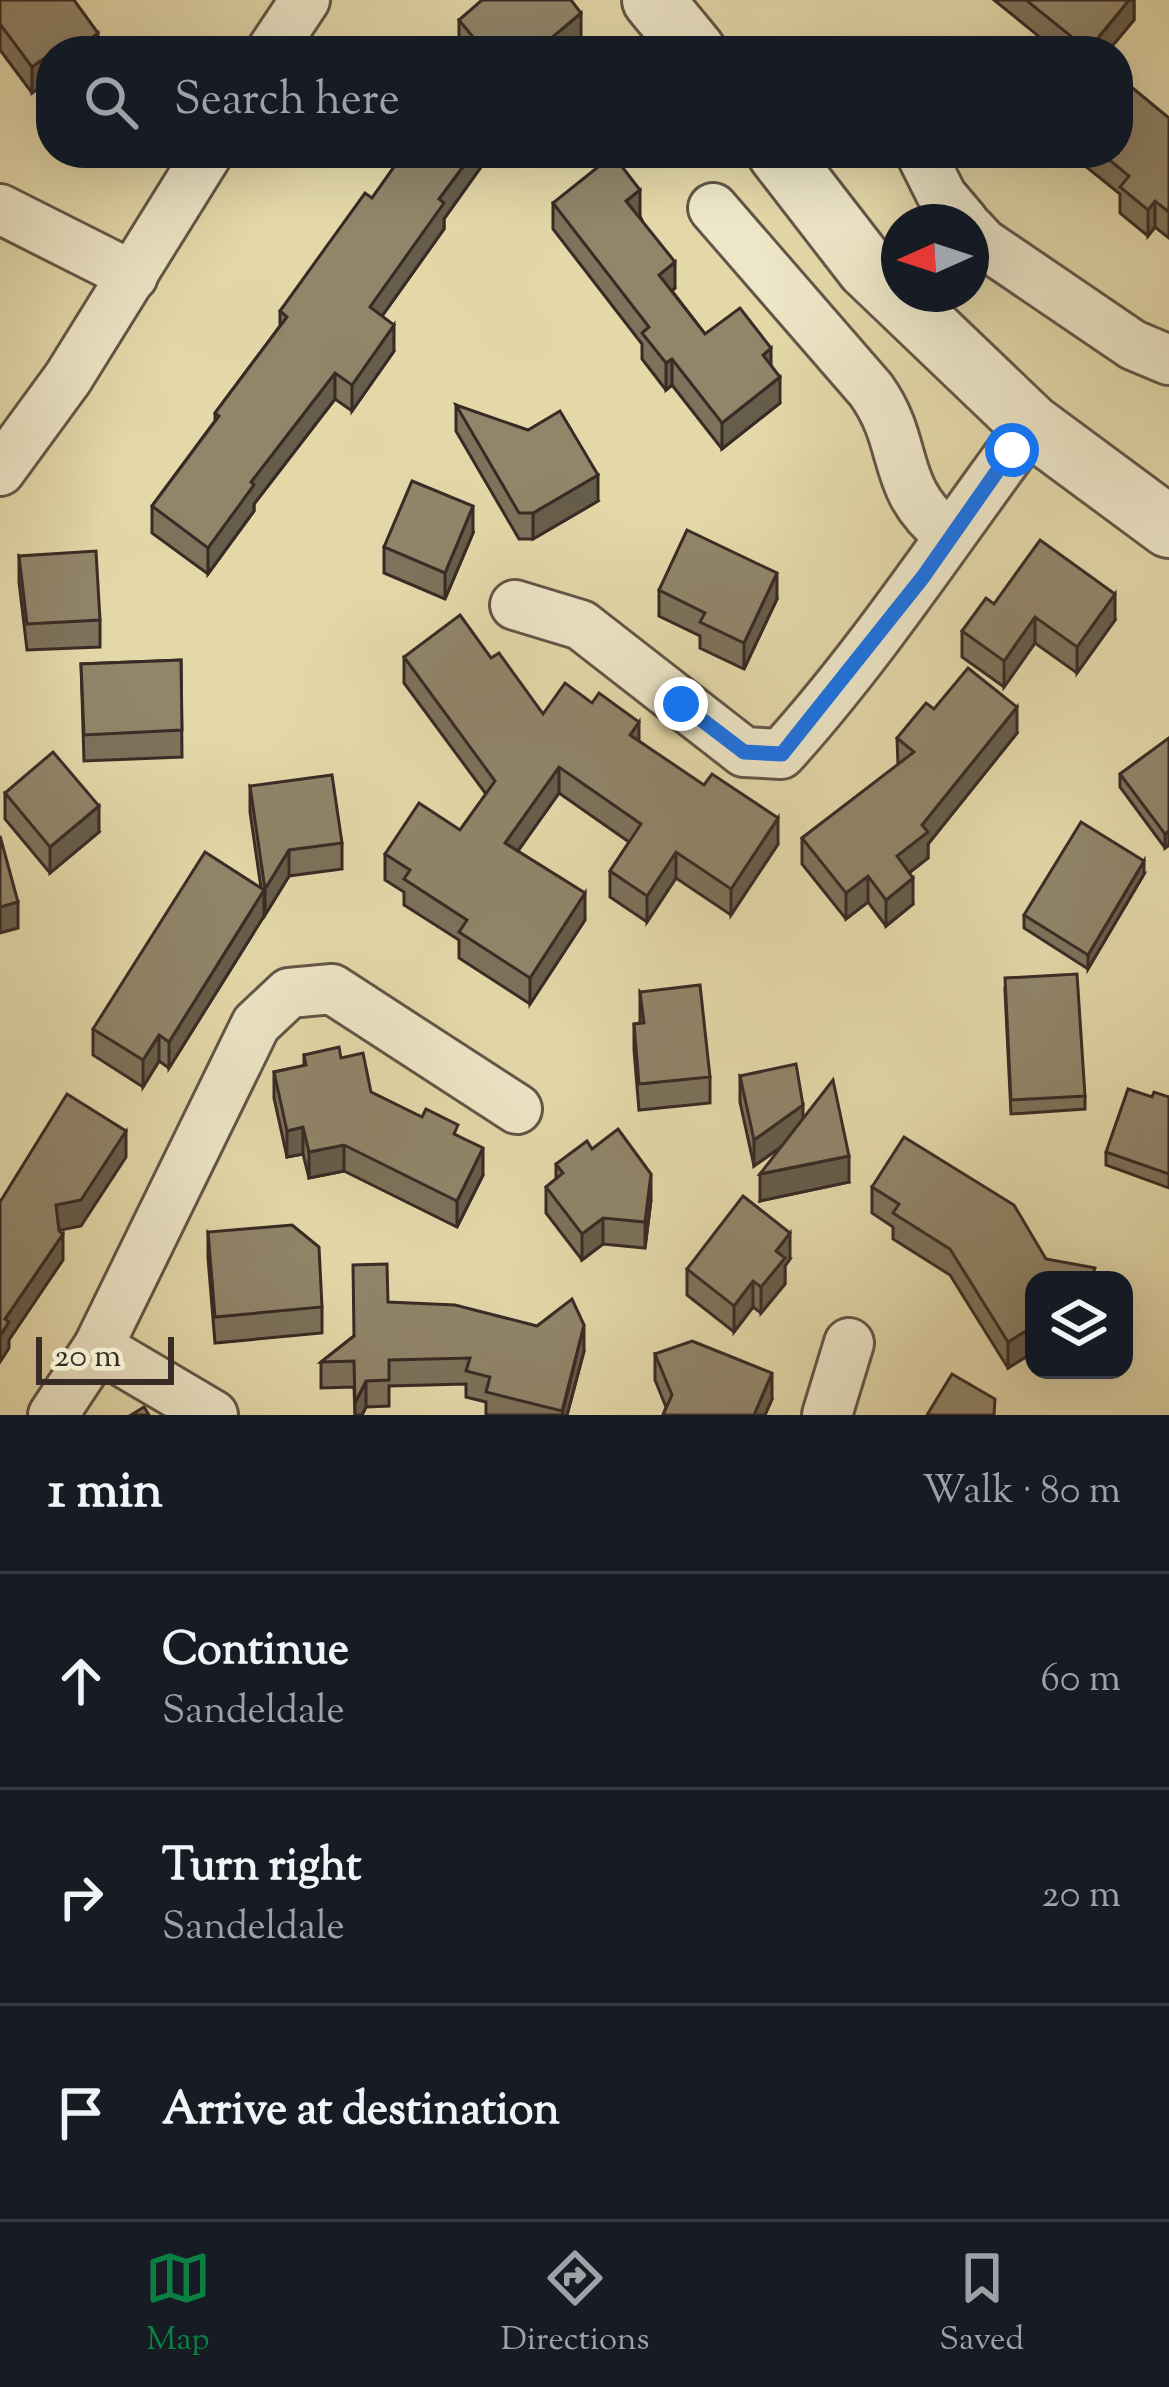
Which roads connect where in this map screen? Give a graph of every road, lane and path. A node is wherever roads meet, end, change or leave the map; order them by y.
1 (304, 0) edge
2 (653, 0) edge
3 (281, 36) edge
4 (683, 36) edge
5 (199, 168) edge
6 (790, 168) edge
7 (928, 168) edge
8 (949, 204) edge
9 (713, 208) dead end
10 (0, 209) edge
11 (989, 248) edge
12 (133, 276) junction
13 (1169, 360) edge
14 (1031, 425) junction
15 (0, 471) edge
16 (1169, 527) edge
17 (949, 535) junction
18 (515, 605) dead end
19 (517, 1109) dead end
20 (848, 1343) dead end
21 (98, 1347) junction
22 (53, 1415) edge
23 (213, 1415) edge
24 (827, 1415) edge

1 - 3 street
2 - 4 street
5 - 12 street
6 - 14 street
7 - 8 street
9 - 17 street
10 - 12 street
11 - 13 street
12 - 15 street
14 - 16 street
14 - 17 street
17 - 18 street
19 - 21 street
20 - 24 street
21 - 22 street
21 - 23 street

